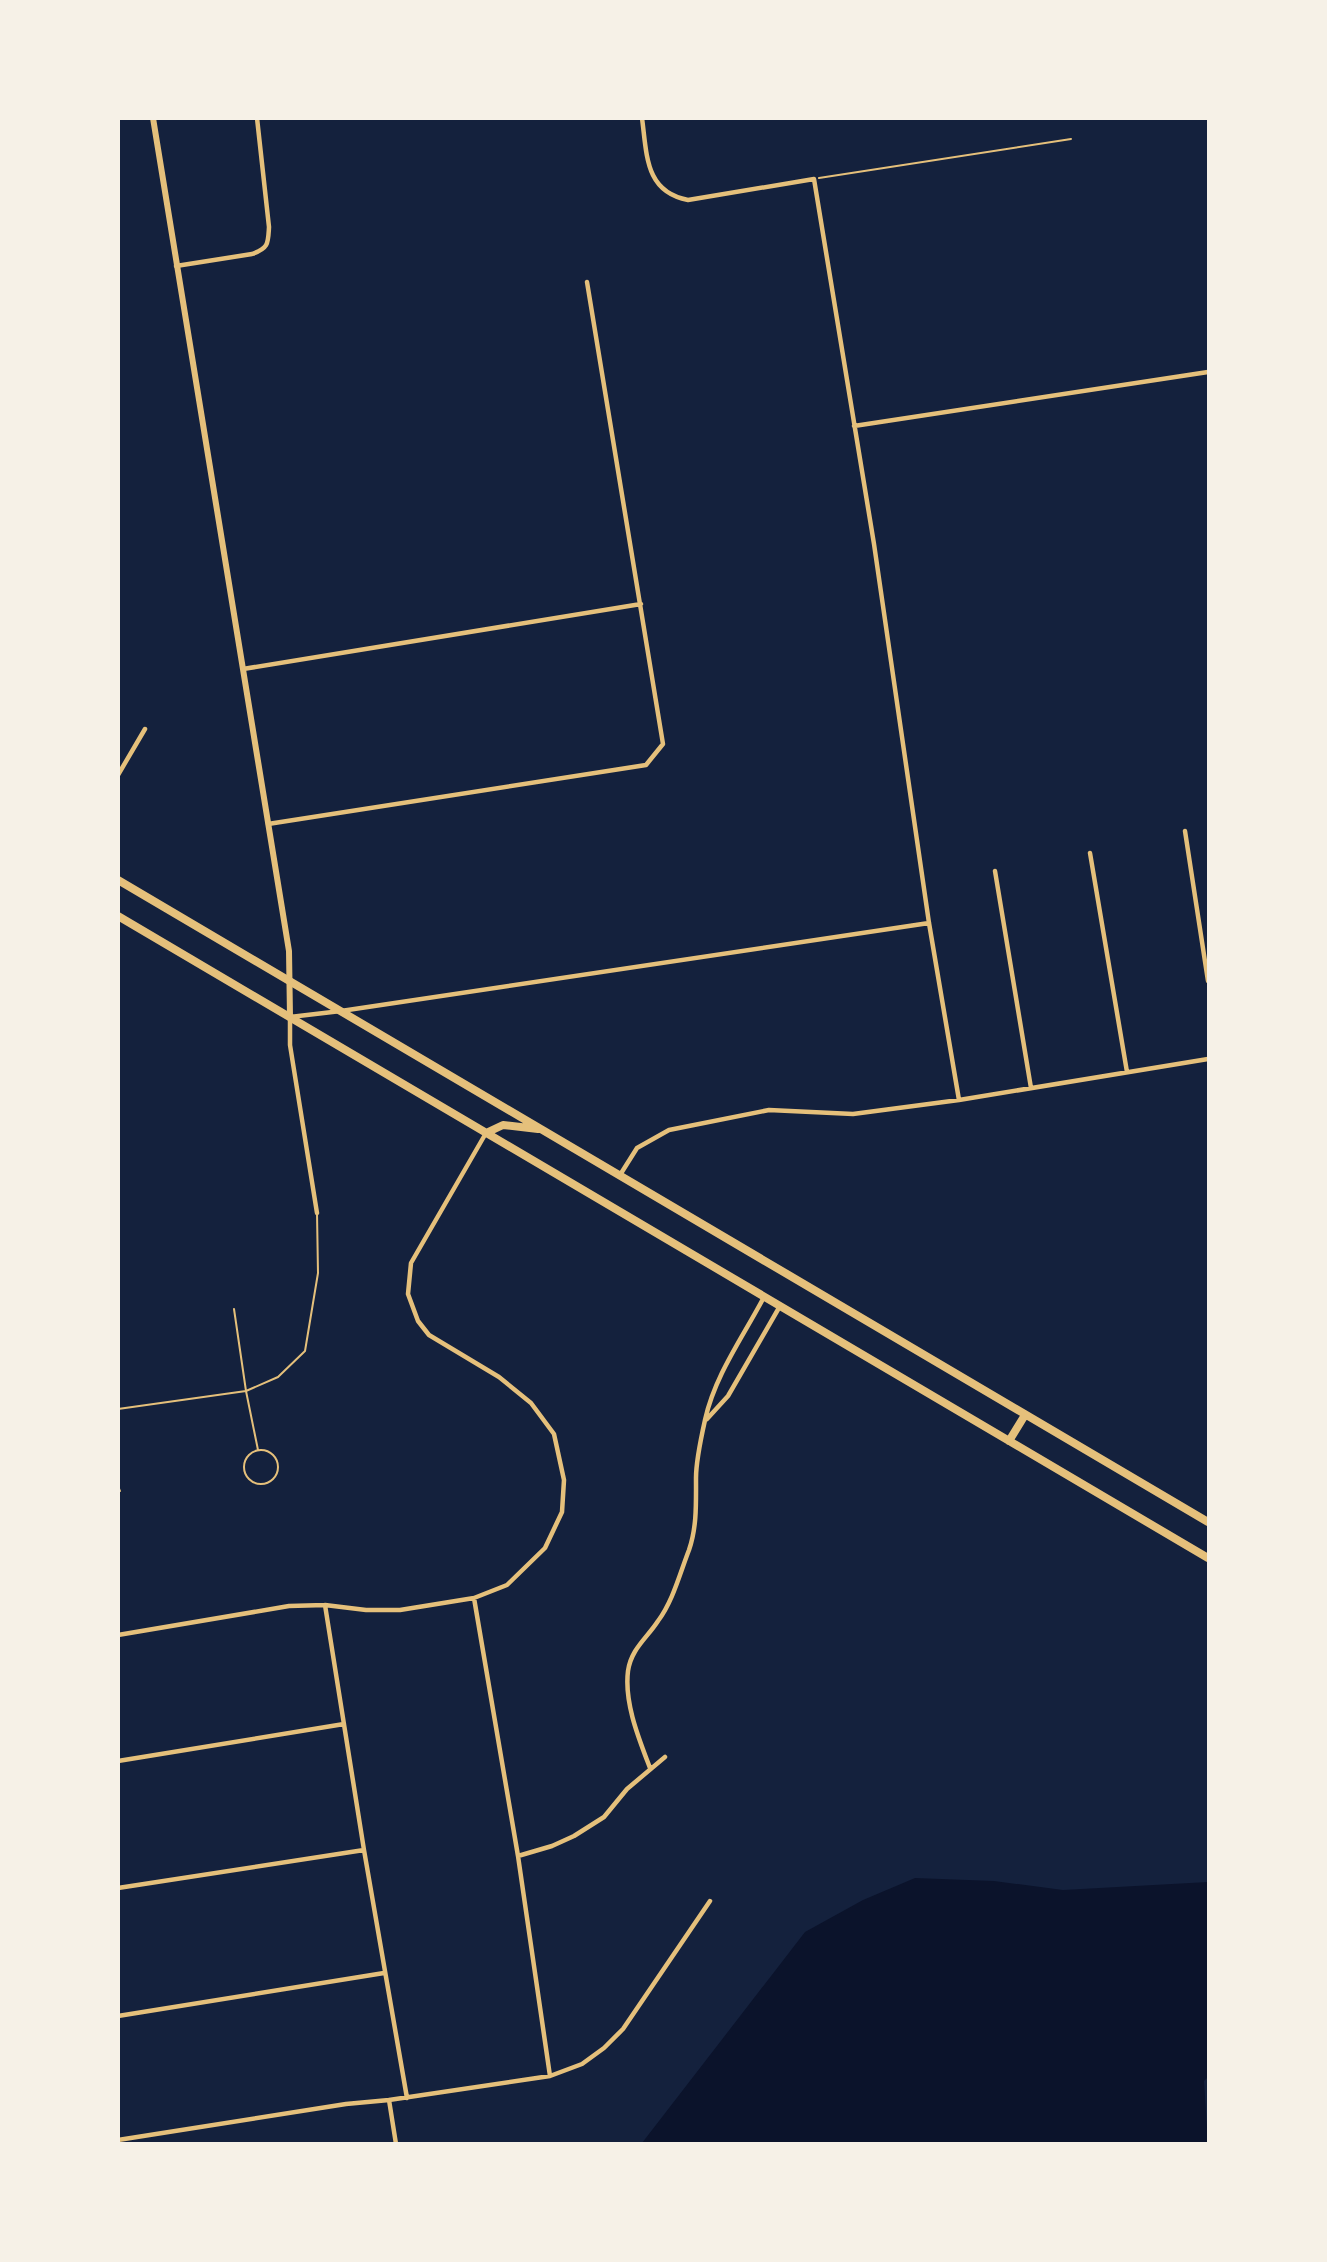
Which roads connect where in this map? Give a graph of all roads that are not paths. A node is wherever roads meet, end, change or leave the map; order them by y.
1 (153, 118) edge
2 (258, 118) edge
3 (642, 118) edge
4 (176, 266) junction
5 (587, 282) dead end
6 (1209, 372) edge
7 (854, 426) junction
8 (641, 604) junction
9 (243, 669) junction
10 (145, 729) dead end
11 (118, 775) edge
12 (268, 824) junction
13 (1185, 831) dead end
14 (1090, 853) dead end
15 (995, 871) dead end
16 (118, 880) edge
17 (118, 916) edge
18 (929, 924) junction
19 (289, 981) junction
20 (1209, 981) edge
21 (341, 1011) junction
22 (290, 1017) junction
23 (1209, 1059) edge
24 (1127, 1072) junction
25 (1031, 1088) junction
26 (959, 1100) junction
27 (542, 1130) junction
28 (486, 1133) junction
29 (620, 1175) junction
30 (317, 1213) joint
31 (764, 1297) junction
32 (780, 1306) junction
33 (234, 1309) dead end
34 (246, 1391) junction
35 (118, 1409) edge
36 (1025, 1414) junction
37 (705, 1420) junction
38 (1009, 1441) junction
39 (258, 1450) junction
40 (118, 1486) edge
41 (120, 1491) edge
42 (1209, 1522) edge
43 (1209, 1558) edge
44 (474, 1598) junction
45 (325, 1605) junction
46 (118, 1635) edge
47 (344, 1724) junction
48 (665, 1756) dead end
49 (118, 1761) edge
50 (650, 1768) junction
51 (364, 1850) junction
52 (518, 1856) junction
53 (118, 1888) edge
54 (710, 1901) dead end
55 (384, 1973) junction
56 (118, 2016) edge
57 (550, 2076) junction
58 (407, 2098) junction
59 (389, 2100) junction
60 (118, 2140) edge
61 (396, 2144) edge

1 - 4 street
2 - 4 street
3 - 7 street
4 - 9 street
5 - 8 street
6 - 7 street
7 - 18 street
8 - 9 street
8 - 12 street
9 - 12 street
10 - 11 street
12 - 19 street
13 - 20 street
14 - 24 street
15 - 25 street
16 - 19 main road
17 - 22 main road
18 - 21 street
18 - 26 street
19 - 21 main road
19 - 22 street
21 - 22 street
21 - 27 main road
22 - 28 main road
22 - 30 street
23 - 24 street
24 - 25 street
25 - 26 street
26 - 29 street
27 - 28 main road
27 - 29 main road
28 - 31 main road
28 - 44 street
29 - 36 main road
30 - 34 lane
31 - 32 main road
31 - 37 street
32 - 37 street
32 - 38 main road
33 - 34 lane
34 - 35 lane
34 - 39 lane
36 - 38 main road
36 - 42 main road
37 - 50 street
38 - 43 main road
39 - 39 lane
40 - 41 lane
44 - 45 street
44 - 52 street
45 - 46 street
45 - 47 street
47 - 49 street
47 - 51 street
48 - 50 street
50 - 52 street
51 - 53 street
51 - 55 street
52 - 57 street
54 - 57 street
55 - 56 street
55 - 58 street
57 - 58 street
58 - 59 street
59 - 60 street
59 - 61 street

